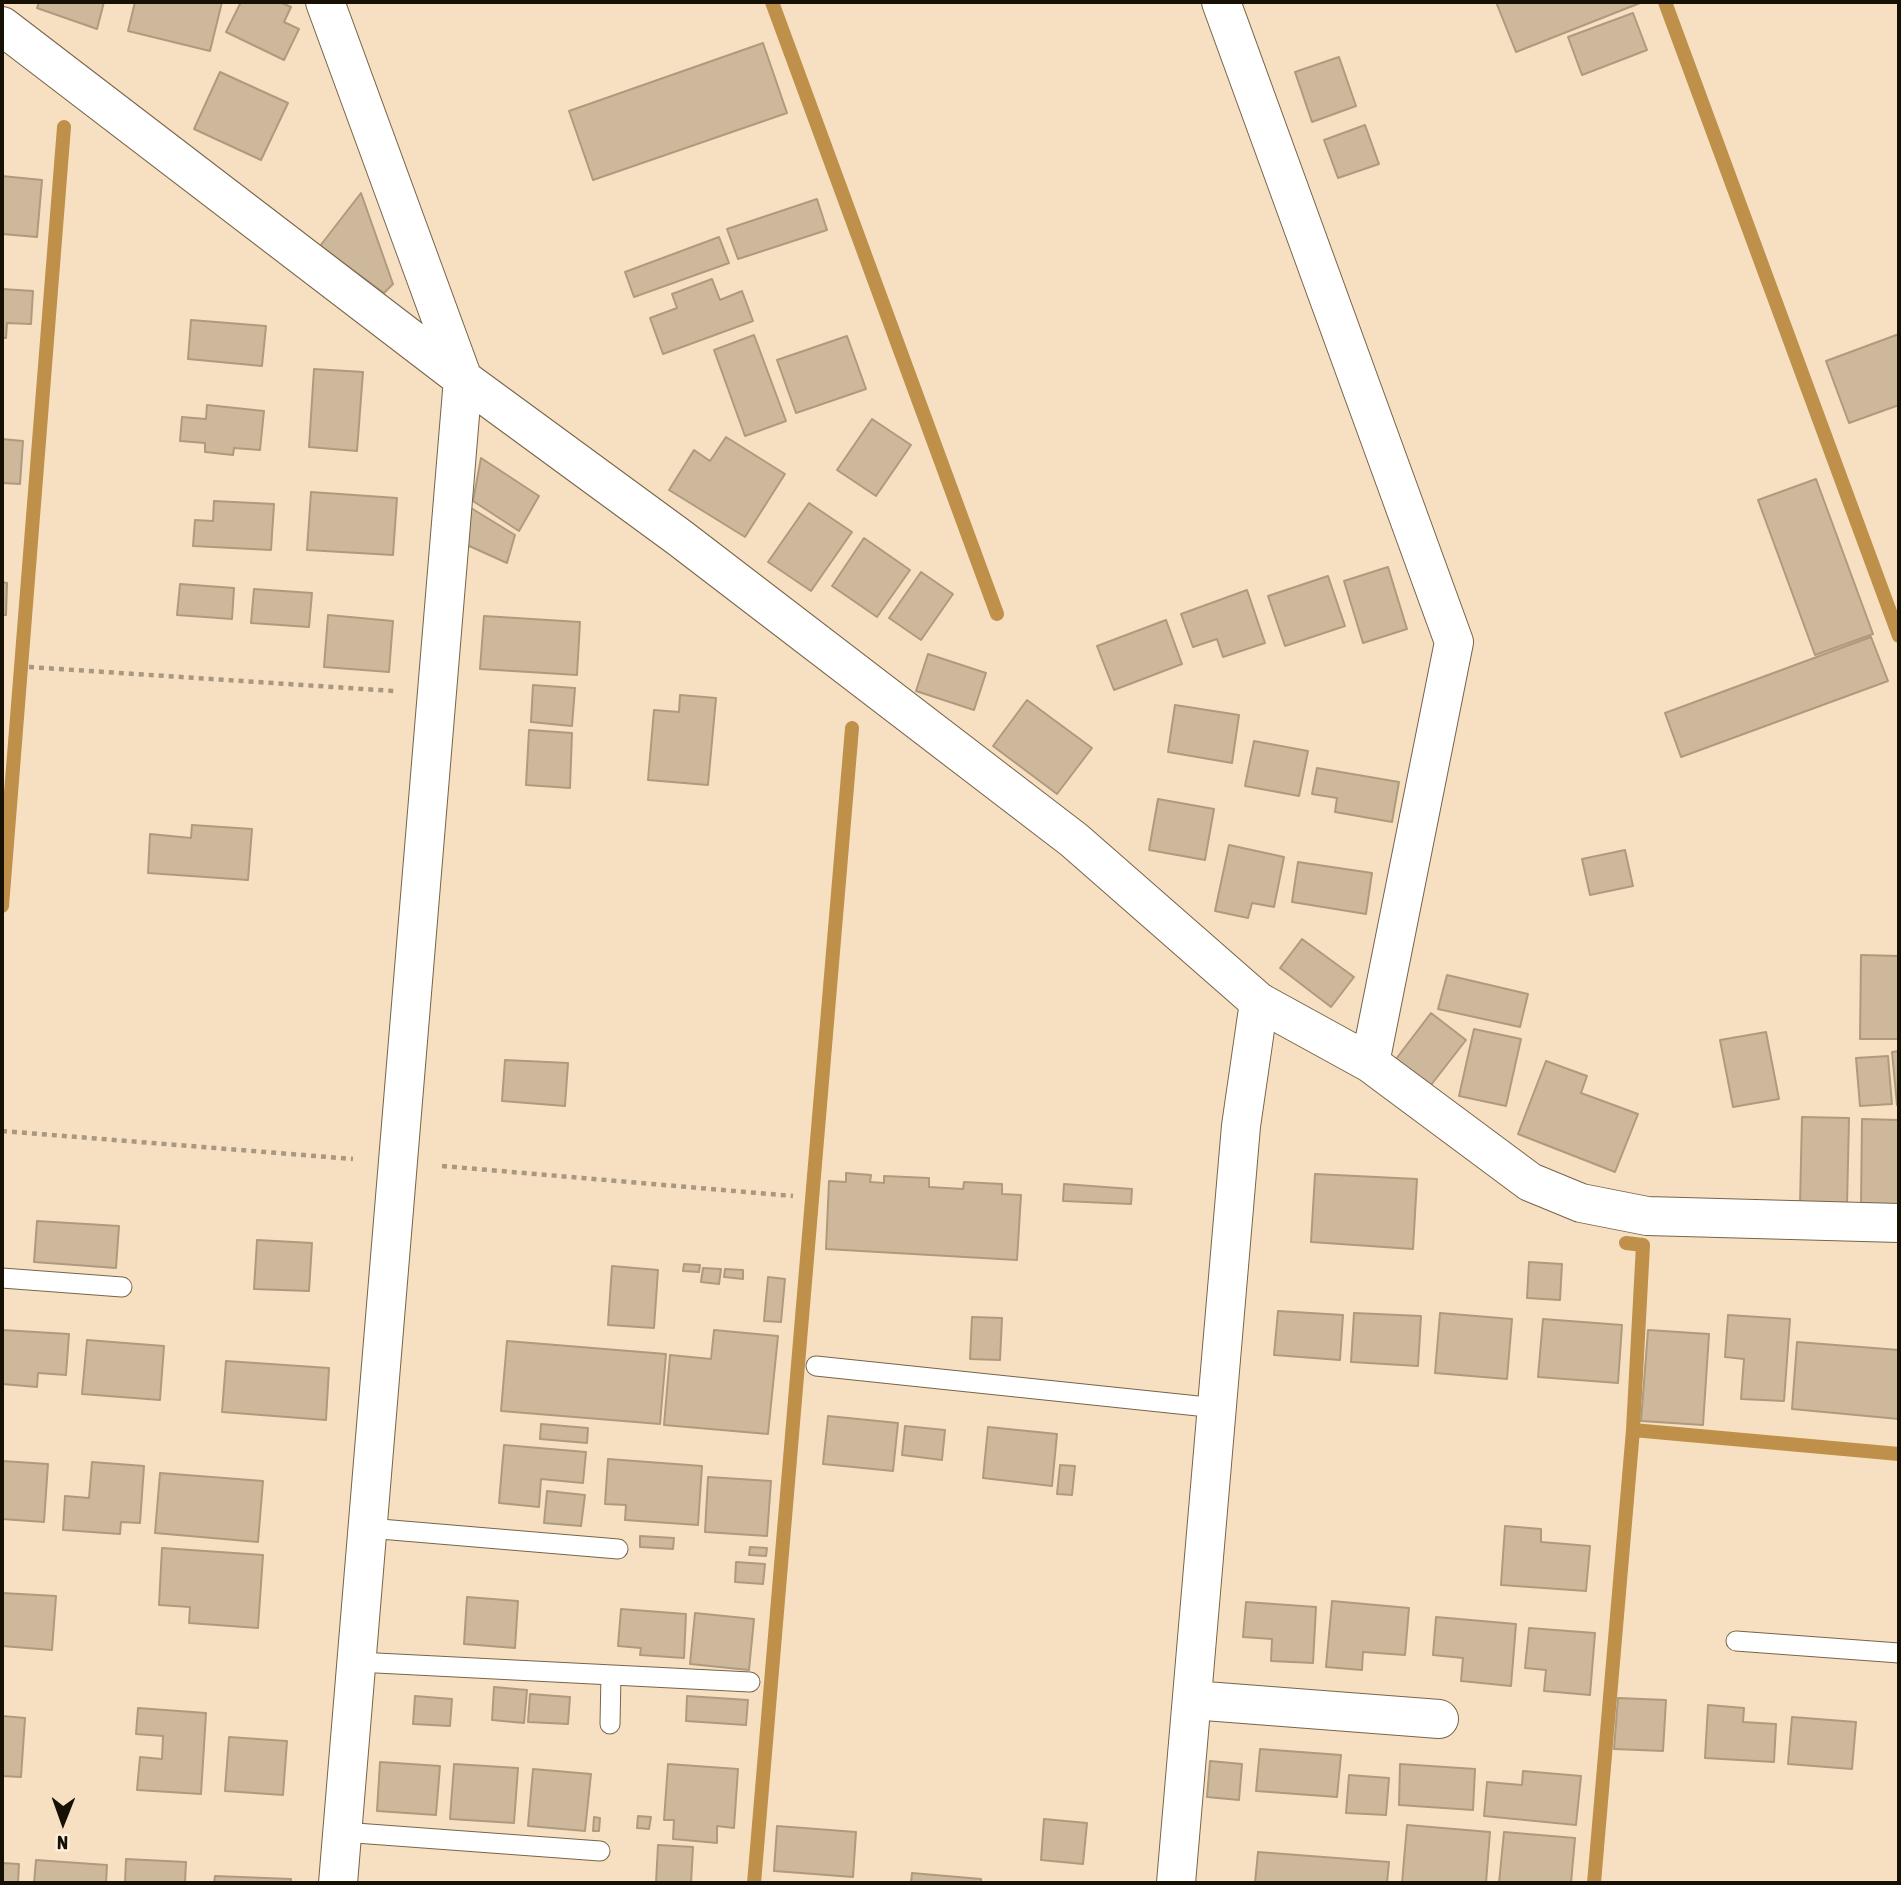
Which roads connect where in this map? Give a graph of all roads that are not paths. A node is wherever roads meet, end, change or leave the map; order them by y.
1 (325, 2) edge
2 (1221, 2) edge
3 (2, 26) edge
4 (463, 380) junction
5 (1259, 1002) junction
6 (1370, 1063) junction
7 (1899, 1223) edge
8 (2, 1278) edge
9 (122, 1286) dead end
10 (816, 1366) dead end
11 (1217, 1408) junction
12 (368, 1528) junction
13 (618, 1549) dead end
14 (1736, 1641) dead end
15 (1899, 1653) edge
16 (357, 1662) junction
17 (611, 1675) junction
18 (750, 1682) dead end
19 (1192, 1700) junction
20 (1439, 1719) dead end
21 (610, 1724) dead end
22 (342, 1832) junction
23 (600, 1851) dead end
24 (338, 1883) edge
25 (1176, 1883) edge

1 - 4 street
2 - 6 street
3 - 4 street
4 - 5 street
4 - 12 street
5 - 6 street
5 - 11 street
6 - 7 street
8 - 9 lane
10 - 11 lane
11 - 19 street
12 - 13 lane
12 - 16 street
14 - 15 lane
16 - 17 lane
16 - 22 street
17 - 18 lane
17 - 21 lane
19 - 20 street
19 - 25 street
22 - 23 lane
22 - 24 street

